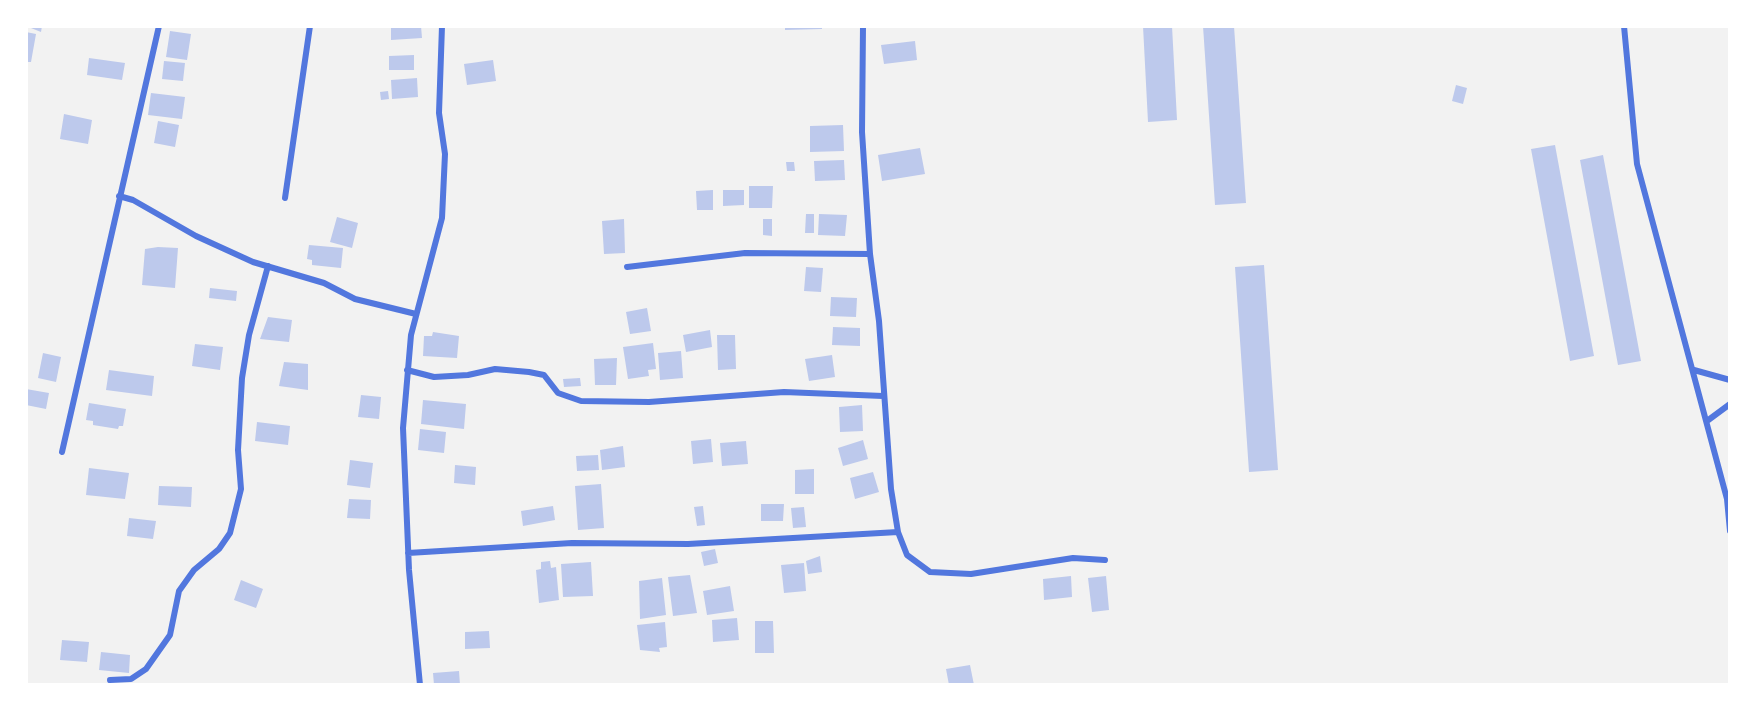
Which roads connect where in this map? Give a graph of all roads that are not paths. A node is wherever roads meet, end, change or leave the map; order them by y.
1 (159, 26) edge
2 (310, 26) edge
3 (442, 26) edge
4 (863, 26) edge
5 (1624, 26) edge
6 (119, 196) junction
7 (285, 198) dead end
8 (870, 254) junction
9 (268, 266) junction
10 (627, 267) dead end
11 (416, 314) junction
12 (407, 370) junction
13 (1694, 370) junction
14 (1730, 380) edge
15 (883, 396) junction
16 (1730, 404) edge
17 (1707, 421) junction
18 (62, 452) dead end
19 (1730, 531) edge
20 (898, 532) junction
21 (408, 553) junction
22 (1105, 560) dead end
23 (110, 680) dead end
24 (420, 685) edge

1 - 6 street
2 - 7 street
3 - 11 street
4 - 8 street
5 - 13 street
6 - 9 street
6 - 18 street
8 - 10 street
8 - 15 street
9 - 11 street
9 - 23 street
11 - 12 street
12 - 15 street
12 - 21 street
13 - 14 street
13 - 17 street
15 - 20 street
16 - 17 street
17 - 19 street
20 - 21 street
20 - 22 street
21 - 24 street

